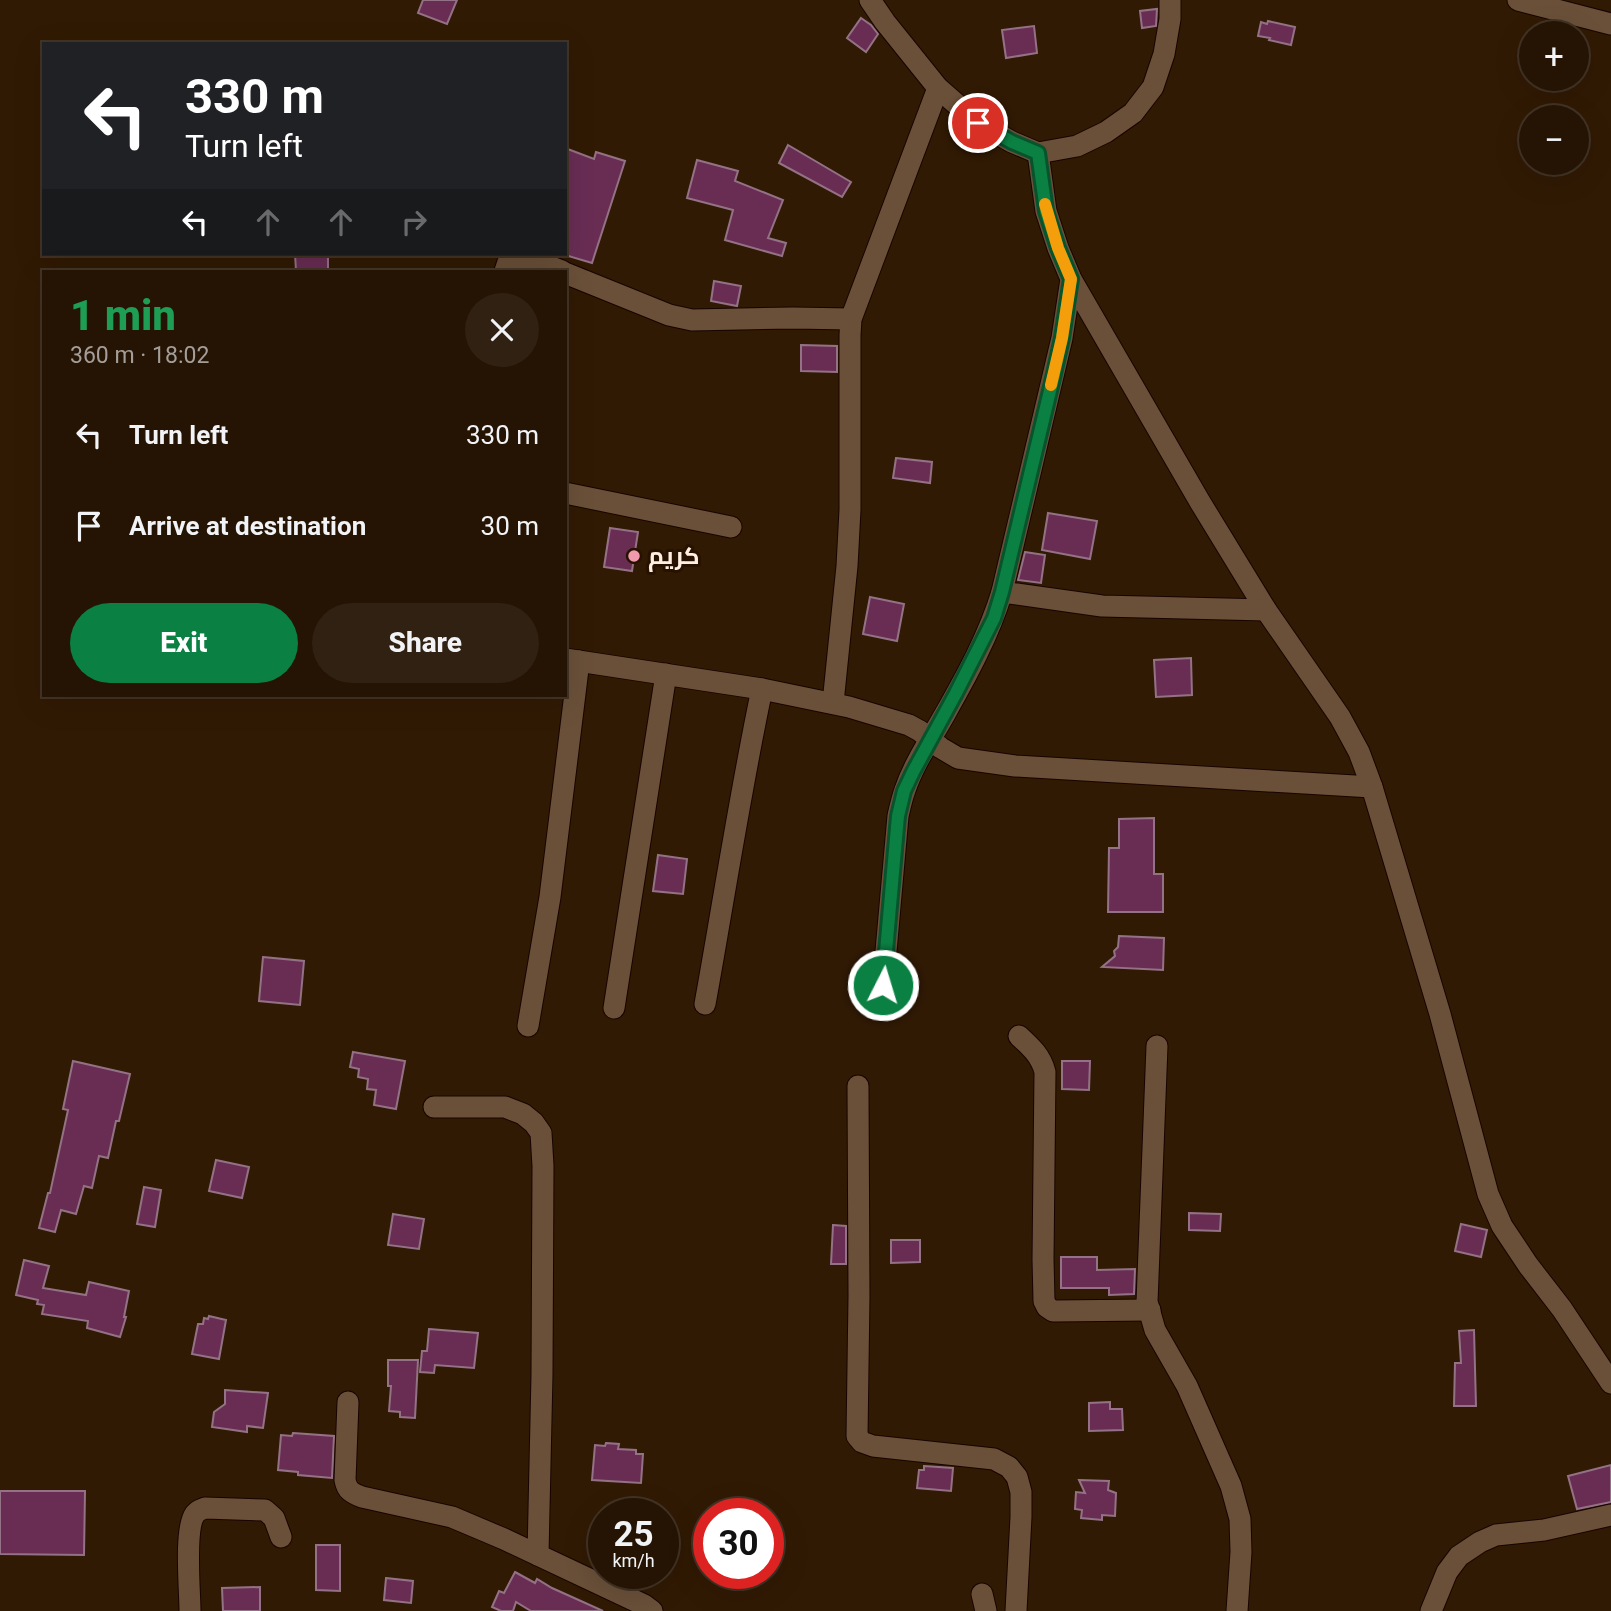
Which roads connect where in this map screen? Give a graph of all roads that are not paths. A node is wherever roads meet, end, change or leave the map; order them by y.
1 (870, 0) edge
2 (1170, 0) edge
3 (1518, 0) edge
4 (1611, 24) edge
5 (938, 88) junction
6 (1038, 153) junction
7 (505, 270) edge
8 (559, 270) edge
9 (567, 273) edge
10 (1071, 279) junction
11 (851, 319) junction
12 (567, 493) edge
13 (731, 527) dead end
14 (1002, 592) junction
15 (1266, 610) junction
16 (572, 660) edge
17 (666, 674) junction
18 (762, 689) junction
19 (833, 703) junction
20 (929, 739) junction
21 (1372, 787) junction
22 (883, 985) dead end
23 (705, 1004) dead end
24 (614, 1008) dead end
25 (528, 1026) dead end
26 (1019, 1036) dead end
27 (1157, 1046) dead end
28 (858, 1086) dead end
29 (434, 1107) dead end
30 (1150, 1310) junction
31 (1611, 1383) edge
32 (348, 1402) dead end
33 (1611, 1515) edge
34 (281, 1537) dead end
35 (538, 1555) junction
36 (190, 1611) edge
37 (652, 1611) edge
38 (1016, 1611) edge
39 (1237, 1611) edge
40 (1431, 1611) edge

1 - 5 street
2 - 6 street
3 - 4 street
5 - 6 street
5 - 11 street
6 - 10 street
7 - 8 street
9 - 11 street
10 - 14 street
10 - 15 street
11 - 19 street
12 - 13 street
14 - 15 street
14 - 20 street
15 - 21 street
16 - 17 street
16 - 25 street
17 - 18 street
17 - 24 street
18 - 19 street
18 - 23 street
19 - 20 street
20 - 21 street
20 - 22 street
21 - 31 street
26 - 30 street
27 - 30 street
28 - 38 street
29 - 35 street
30 - 39 street
32 - 35 street
33 - 40 street
34 - 36 street
35 - 37 street

